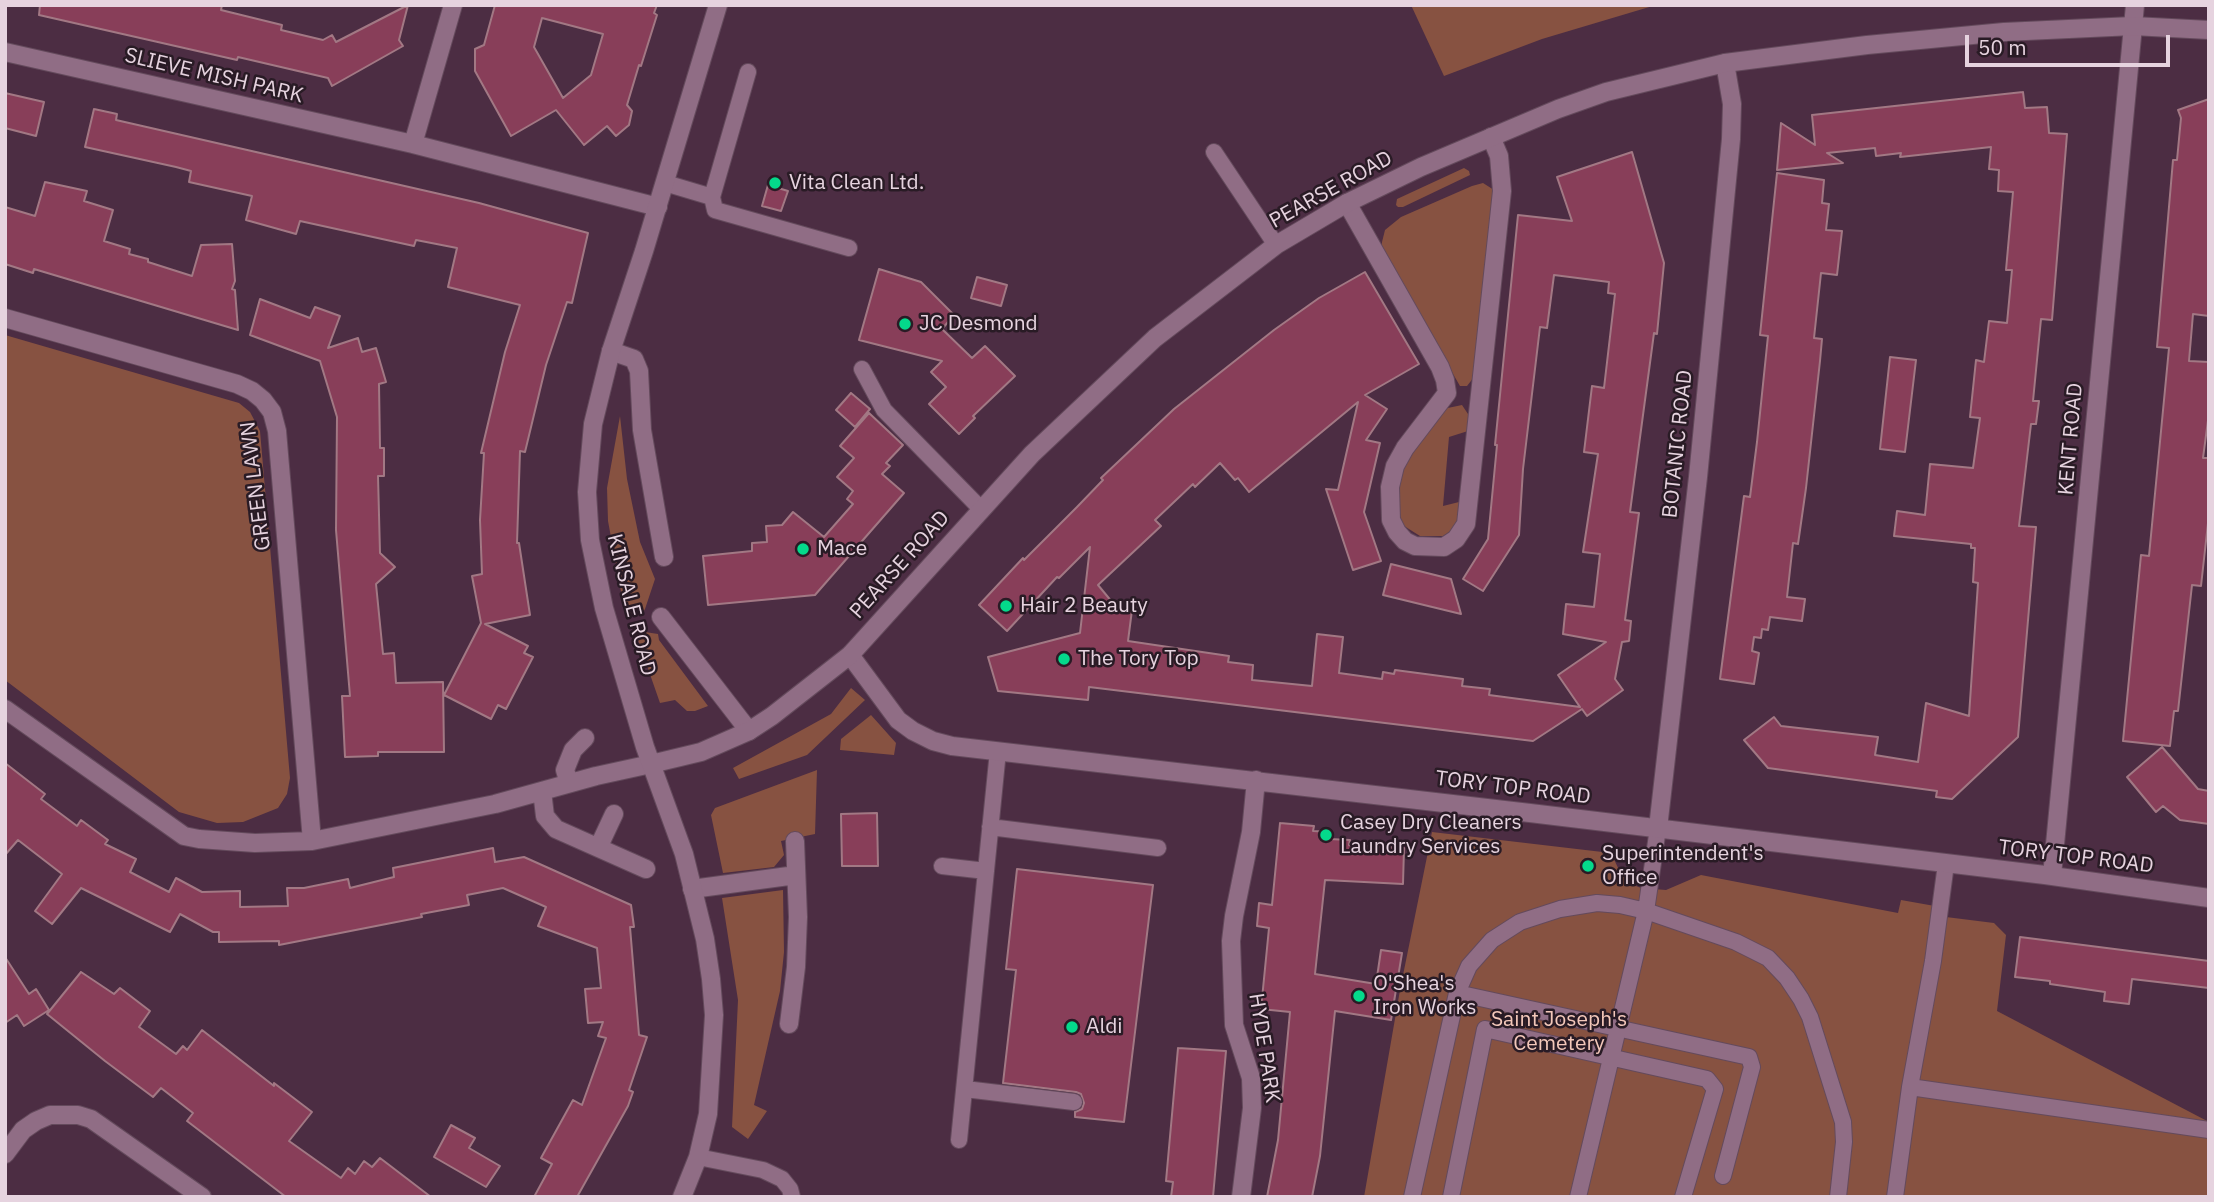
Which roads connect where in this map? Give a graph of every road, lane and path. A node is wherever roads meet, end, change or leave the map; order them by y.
1 (453, 5) edge
2 (718, 5) edge
3 (2135, 5) edge
4 (2133, 26) junction
5 (2209, 30) edge
6 (5, 52) edge
7 (1725, 63) junction
8 (748, 72) dead end
9 (1490, 137) junction
10 (413, 144) junction
11 (1214, 152) dead end
12 (665, 183) junction
13 (712, 197) junction
14 (1347, 203) junction
15 (658, 207) junction
16 (1276, 246) junction
17 (849, 248) dead end
18 (5, 317) edge
19 (611, 351) junction
20 (862, 369) dead end
21 (1447, 393) junction
22 (1479, 396) junction
23 (981, 509) junction
24 (664, 557) dead end
25 (661, 617) dead end
26 (850, 655) junction
27 (5, 709) edge
28 (749, 731) junction
29 (585, 738) dead end
30 (998, 751) junction
31 (651, 764) junction
32 (1256, 780) junction
33 (569, 783) junction
34 (541, 791) junction
35 (614, 814) dead end
36 (990, 827) junction
37 (1658, 828) junction
38 (312, 841) junction
39 (796, 841) dead end
40 (599, 846) junction
41 (1158, 848) dead end
42 (1946, 864) junction
43 (942, 866) dead end
44 (646, 869) dead end
45 (986, 871) junction
46 (796, 875) junction
47 (2052, 876) junction
48 (692, 889) junction
49 (2209, 898) edge
50 (1646, 911) junction
51 (1457, 993) junction
52 (789, 1024) dead end
53 (1618, 1027) junction
54 (1611, 1056) junction
55 (1910, 1087) junction
56 (965, 1089) junction
57 (1074, 1102) dead end
58 (2209, 1130) edge
59 (959, 1140) dead end
60 (5, 1154) edge
61 (698, 1157) junction
62 (1723, 1176) dead end
63 (202, 1197) edge
64 (682, 1197) edge
65 (792, 1197) edge
66 (1241, 1197) edge
67 (1412, 1197) edge
68 (1451, 1197) edge
69 (1578, 1197) edge
70 (1683, 1197) edge
71 (1838, 1197) edge
72 (1895, 1197) edge

1 - 10 street
2 - 12 street, KINSALE ROAD
3 - 4 street, KENT ROAD
4 - 5 street, PEARSE ROAD
4 - 7 street, PEARSE ROAD
4 - 47 street, KENT ROAD
6 - 10 street, SLIEVE MISH PARK
7 - 9 street, PEARSE ROAD
7 - 37 street, BOTANIC ROAD
8 - 13 lane
9 - 14 street, PEARSE ROAD
9 - 22 street
10 - 15 street, SLIEVE MISH PARK
11 - 16 lane
12 - 13 lane
12 - 15 street, KINSALE ROAD
13 - 17 lane
14 - 16 street, PEARSE ROAD
14 - 21 street
15 - 19 street, KINSALE ROAD
16 - 23 street, PEARSE ROAD
18 - 38 street, GREEN LAWN
19 - 24 street, KINSALE ROAD
19 - 31 street, KINSALE ROAD
20 - 23 lane
21 - 22 street
21 - 22 street
23 - 26 street, PEARSE ROAD
25 - 28 street, KINSALE ROAD
26 - 28 street, PEARSE ROAD
26 - 30 street, TORY TOP ROAD
27 - 38 street
28 - 31 street, PEARSE ROAD
29 - 33 street
30 - 32 street, TORY TOP ROAD
30 - 36 lane
31 - 33 street
31 - 48 street, KINSALE ROAD
32 - 37 street, TORY TOP ROAD
32 - 66 street, HYDE PARK
33 - 34 street
34 - 38 street
34 - 40 street
35 - 40 street
36 - 41 lane
36 - 45 lane
37 - 42 street, TORY TOP ROAD
37 - 50 lane
39 - 46 street
40 - 44 street
42 - 47 street, TORY TOP ROAD
42 - 55 lane
43 - 45 lane
45 - 56 lane
46 - 48 street
46 - 52 street
47 - 49 street, TORY TOP ROAD
48 - 61 street, KINSALE ROAD
50 - 51 lane
50 - 53 lane
50 - 71 lane
51 - 53 lane
51 - 67 lane
53 - 54 lane
53 - 62 lane
54 - 68 lane
54 - 69 lane
54 - 70 lane
55 - 58 lane
55 - 72 lane
56 - 57 lane
56 - 59 lane
60 - 63 street
61 - 64 street, KINSALE ROAD
61 - 65 lane

